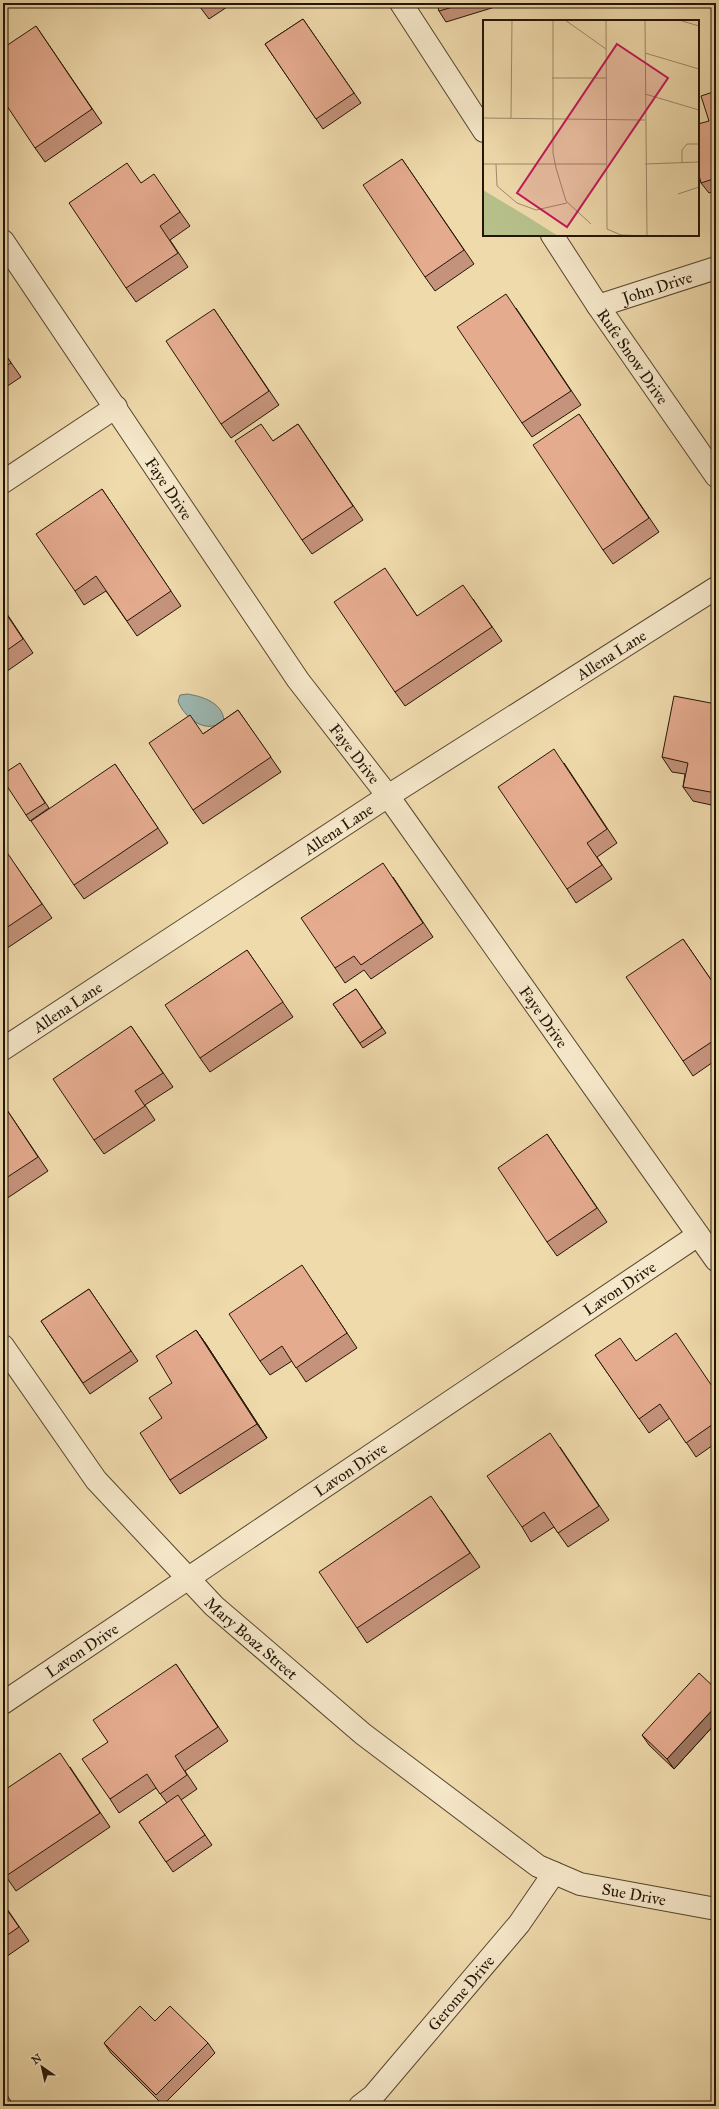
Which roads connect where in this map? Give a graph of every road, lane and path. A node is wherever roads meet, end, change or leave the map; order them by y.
1 (401, 3) edge
2 (483, 129) edge
3 (553, 236) edge
4 (3, 241) edge
5 (716, 268) edge
6 (598, 306) junction
7 (116, 407) junction
8 (716, 476) edge
9 (3, 482) edge
10 (716, 588) edge
11 (388, 796) junction
12 (3, 1049) edge
13 (698, 1234) junction
14 (716, 1260) edge
15 (3, 1346) edge
16 (188, 1579) junction
17 (3, 1703) edge
18 (554, 1873) junction
19 (716, 1909) edge
20 (360, 2106) edge

1 - 2 street
3 - 6 street, Rufe Snow Drive
4 - 7 street, Faye Drive
5 - 6 street, John Drive
6 - 8 street, Rufe Snow Drive
7 - 9 street
7 - 11 street, Faye Drive
10 - 11 street, Allena Lane
11 - 12 street, Allena Lane
11 - 13 street, Faye Drive
13 - 14 street, Faye Drive
13 - 16 street, Lavon Drive
15 - 16 street, Mary Boaz Street
16 - 17 street, Lavon Drive
16 - 18 street, Mary Boaz Street
18 - 19 street, Sue Drive
18 - 20 street, Gerome Drive

